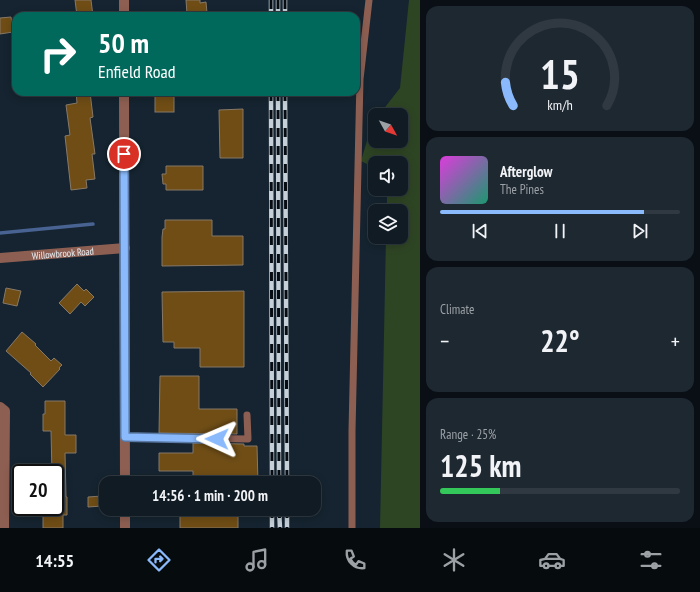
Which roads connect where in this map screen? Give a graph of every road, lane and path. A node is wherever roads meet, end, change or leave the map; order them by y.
1 (124, 0) edge
2 (369, 0) edge
3 (124, 12) edge
4 (360, 78) edge
5 (124, 96) edge
6 (360, 96) edge
7 (125, 248) junction
8 (0, 258) edge
9 (0, 407) edge
10 (247, 416) dead end
11 (125, 437) junction
12 (125, 476) edge
13 (125, 516) edge
14 (4, 528) edge
15 (125, 528) edge
16 (352, 528) edge

1 - 3 street
2 - 4 lane
5 - 7 street
6 - 16 lane
7 - 8 street, Willowbrook Road
7 - 11 street
9 - 14 street
10 - 11 lane
11 - 12 street
13 - 15 street

